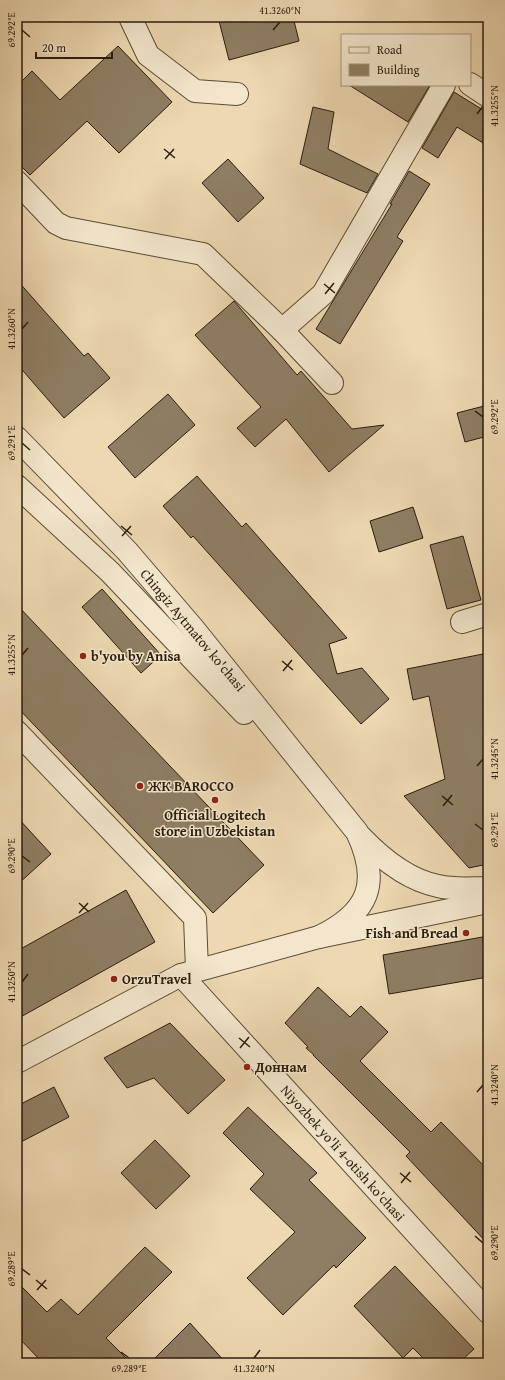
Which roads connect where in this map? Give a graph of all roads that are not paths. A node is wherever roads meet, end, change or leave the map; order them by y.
1 (130, 17) edge
2 (471, 85) edge
3 (443, 86) edge
4 (237, 94) dead end
5 (488, 96) edge
6 (17, 182) edge
7 (282, 330) junction
8 (332, 383) dead end
9 (17, 438) edge
10 (17, 486) edge
11 (488, 614) edge
12 (462, 622) dead end
13 (17, 732) edge
14 (357, 832) junction
15 (488, 888) edge
16 (488, 902) edge
17 (319, 937) junction
18 (189, 973) junction
19 (17, 1062) edge
20 (488, 1312) edge

1 - 4 street
2 - 5 street
3 - 7 street
6 - 7 street
7 - 8 street
9 - 14 street, Chingiz Aytmatov ko'chasi
10 - 14 street, Chingiz Aytmatov ko'chasi
11 - 12 street
13 - 18 street
14 - 15 street, Chingiz Aytmatov ko'chasi
14 - 17 street
16 - 17 street
17 - 18 street
18 - 19 street
18 - 20 street, Niyozbek yo'li 4-otish ko'chasi

